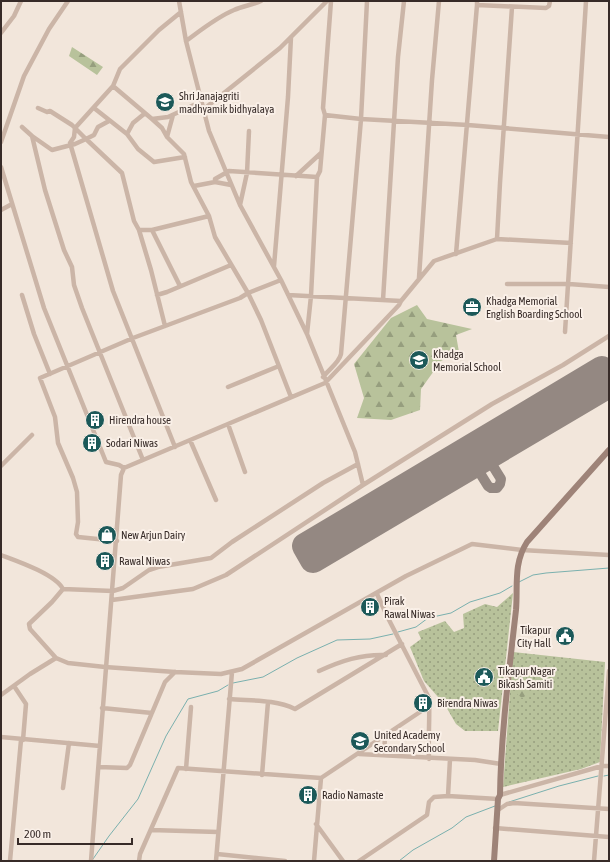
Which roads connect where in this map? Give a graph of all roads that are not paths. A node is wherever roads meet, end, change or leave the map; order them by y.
1 (21, 1) edge
2 (68, 1) edge
3 (179, 1) edge
4 (261, 1) edge
5 (327, 1) edge
6 (331, 1) edge
7 (367, 1) edge
8 (404, 1) edge
9 (439, 1) edge
10 (550, 1) edge
11 (586, 1) edge
12 (477, 3) edge
13 (512, 7) junction
14 (181, 12) junction
15 (1, 33) edge
16 (291, 37) junction
17 (186, 41) junction
18 (113, 86) junction
19 (38, 108) dead end
20 (94, 108) junction
21 (204, 109) junction
22 (144, 114) junction
23 (173, 115) junction
24 (325, 115) junction
25 (152, 119) junction
26 (361, 120) junction
27 (109, 121) junction
28 (395, 121) junction
29 (430, 124) junction
30 (468, 125) junction
31 (22, 127) dead end
32 (76, 128) junction
33 (249, 130) dead end
34 (503, 130) junction
35 (127, 134) junction
36 (577, 135) junction
37 (32, 136) junction
38 (167, 137) junction
39 (609, 138) edge
40 (86, 139) junction
41 (1, 142) edge
42 (72, 144) junction
43 (321, 153) junction
44 (185, 157) junction
45 (1, 167) edge
46 (248, 173) junction
47 (226, 174) junction
48 (281, 175) junction
49 (296, 176) junction
50 (317, 177) junction
51 (215, 182) junction
52 (232, 185) junction
53 (194, 186) junction
54 (12, 204) junction
55 (240, 205) junction
56 (1, 210) edge
57 (209, 216) junction
58 (139, 230) junction
59 (152, 230) junction
60 (497, 240) junction
61 (571, 243) junction
62 (456, 254) junction
63 (231, 265) junction
64 (274, 266) junction
65 (419, 278) junction
66 (281, 280) junction
67 (508, 284) dead end
68 (568, 284) junction
69 (180, 286) junction
70 (609, 287) edge
71 (248, 293) junction
72 (22, 295) dead end
73 (157, 295) junction
74 (288, 295) junction
75 (311, 296) junction
76 (347, 299) junction
77 (383, 300) junction
78 (401, 300) junction
79 (165, 326) junction
80 (565, 332) dead end
81 (307, 334) junction
82 (609, 336) edge
83 (133, 338) junction
84 (99, 354) junction
85 (279, 366) junction
86 (67, 367) junction
87 (50, 374) junction
88 (324, 377) junction
89 (325, 383) junction
90 (228, 387) dead end
91 (290, 397) junction
92 (228, 424) junction
93 (32, 435) dead end
94 (190, 440) junction
95 (175, 447) junction
96 (609, 450) edge
97 (143, 460) junction
98 (358, 464) junction
99 (1, 466) edge
100 (124, 468) junction
101 (245, 472) dead end
102 (363, 485) junction
103 (216, 500) dead end
104 (117, 540) junction
105 (522, 550) junction
106 (1, 555) edge
107 (609, 555) edge
108 (64, 589) junction
109 (113, 592) junction
110 (377, 594) junction
111 (112, 600) junction
112 (402, 644) junction
113 (386, 655) junction
114 (56, 658) junction
115 (105, 668) junction
116 (319, 671) dead end
117 (609, 671) edge
118 (175, 672) junction
119 (232, 672) junction
120 (14, 686) junction
121 (1, 695) edge
122 (229, 699) junction
123 (268, 702) junction
124 (429, 706) junction
125 (191, 707) dead end
126 (102, 708) junction
127 (608, 708) edge
128 (152, 713) junction
129 (385, 736) junction
130 (1, 738) edge
131 (22, 740) junction
132 (69, 743) junction
133 (100, 746) junction
134 (359, 754) junction
135 (384, 755) junction
136 (430, 759) junction
137 (450, 759) junction
138 (501, 764) junction
139 (602, 766) junction
140 (609, 766) edge
141 (99, 767) junction
142 (186, 769) junction
143 (223, 772) junction
144 (262, 775) junction
145 (320, 778) junction
146 (64, 788) dead end
147 (448, 796) junction
148 (499, 797) junction
149 (599, 808) junction
150 (609, 809) edge
151 (498, 810) junction
152 (316, 824) junction
153 (496, 828) junction
154 (151, 830) junction
155 (218, 832) junction
156 (596, 836) junction
157 (609, 837) edge
158 (217, 854) junction
159 (10, 861) edge
160 (91, 861) edge
161 (139, 861) edge
162 (216, 861) edge
163 (285, 861) edge
164 (314, 861) edge
165 (344, 861) edge
166 (359, 861) edge
167 (494, 861) edge
168 (594, 861) edge

1 - 15 street
2 - 41 street
3 - 14 street
4 - 17 street
5 - 16 street
6 - 24 street
7 - 26 street
8 - 28 street
9 - 29 street
10 - 13 street
11 - 36 street
12 - 13 street
12 - 30 street
13 - 34 street
14 - 17 street
14 - 18 street
16 - 21 street
16 - 48 street
17 - 21 street
18 - 20 street
18 - 22 street
19 - 32 street
20 - 27 street
20 - 32 street
21 - 23 street
21 - 47 street
22 - 25 street
22 - 35 street
23 - 25 street
23 - 38 street
24 - 26 street
24 - 43 street
25 - 38 street
26 - 28 street
26 - 76 street
27 - 35 street
27 - 40 street
28 - 29 street
28 - 77 street
29 - 30 street
29 - 65 street
30 - 34 street
30 - 62 street
31 - 37 street
32 - 40 street
32 - 42 street
33 - 46 street
34 - 36 street
34 - 60 street
35 - 44 street
36 - 39 street
36 - 61 street
37 - 42 street
37 - 84 street
38 - 44 street
40 - 42 street
40 - 58 street
42 - 83 street
43 - 49 street
43 - 50 street
44 - 53 street
45 - 54 street
46 - 47 street
46 - 48 street
46 - 55 street
47 - 51 street
47 - 52 street
48 - 49 street
48 - 64 street
49 - 50 street
50 - 75 street
51 - 52 street
51 - 53 street
52 - 55 street
53 - 57 street
54 - 56 street
54 - 86 street
55 - 64 street
57 - 59 street
57 - 63 street
58 - 59 street
58 - 73 street
59 - 69 street
60 - 61 street
60 - 62 street
61 - 68 street
62 - 65 street
63 - 69 street
63 - 71 street
64 - 66 street
65 - 78 street
66 - 71 street
66 - 74 street
67 - 68 street
68 - 70 street
68 - 80 street
69 - 73 street
71 - 79 street
71 - 85 street
72 - 87 street
73 - 79 street
74 - 75 street
74 - 81 street
75 - 76 street
75 - 81 street
76 - 77 street
76 - 88 street
77 - 78 street
78 - 89 street
79 - 83 street
81 - 88 street
82 - 102 street
83 - 84 street
83 - 95 street
84 - 86 street
84 - 97 street
85 - 90 street
85 - 91 street
86 - 87 street
86 - 100 street
87 - 104 street
88 - 89 street
89 - 91 street
89 - 98 street
91 - 92 street
92 - 94 street
92 - 101 street
93 - 99 street
94 - 95 street
94 - 103 street
95 - 97 street
96 - 105 street
97 - 100 street
98 - 102 street
98 - 109 street
100 - 104 street
102 - 111 street
104 - 109 street
105 - 107 street
105 - 110 street
105 - 138 street
106 - 108 street
108 - 109 street
108 - 114 street
109 - 111 street
110 - 112 street
110 - 119 street
111 - 115 street
112 - 113 street
112 - 124 street
113 - 116 street
113 - 123 street
114 - 115 street
114 - 120 street
115 - 118 street
115 - 126 street
117 - 127 street
118 - 119 street
118 - 128 street
119 - 122 street
120 - 121 street
120 - 131 street
122 - 123 street
122 - 143 street
123 - 144 street
124 - 129 street
124 - 136 street
125 - 142 street
126 - 128 street
126 - 133 street
127 - 139 street
128 - 141 street
129 - 134 street
129 - 135 street
130 - 131 street
131 - 132 street
131 - 159 street
132 - 133 street
132 - 146 street
133 - 141 street
134 - 135 street
134 - 145 street
135 - 136 street
136 - 137 street
137 - 138 street
137 - 147 street
138 - 148 street
139 - 140 street
139 - 148 street
139 - 149 street
141 - 160 street
142 - 143 street
142 - 154 street
143 - 144 street
143 - 155 street
144 - 145 street
145 - 152 street
147 - 148 street
147 - 166 street
148 - 151 street
149 - 150 street
149 - 151 street
149 - 156 street
151 - 153 street
152 - 164 street
152 - 165 street
153 - 156 street
153 - 167 street
154 - 155 street
154 - 161 street
155 - 158 street
156 - 157 street
156 - 168 street
158 - 162 street
158 - 163 street

